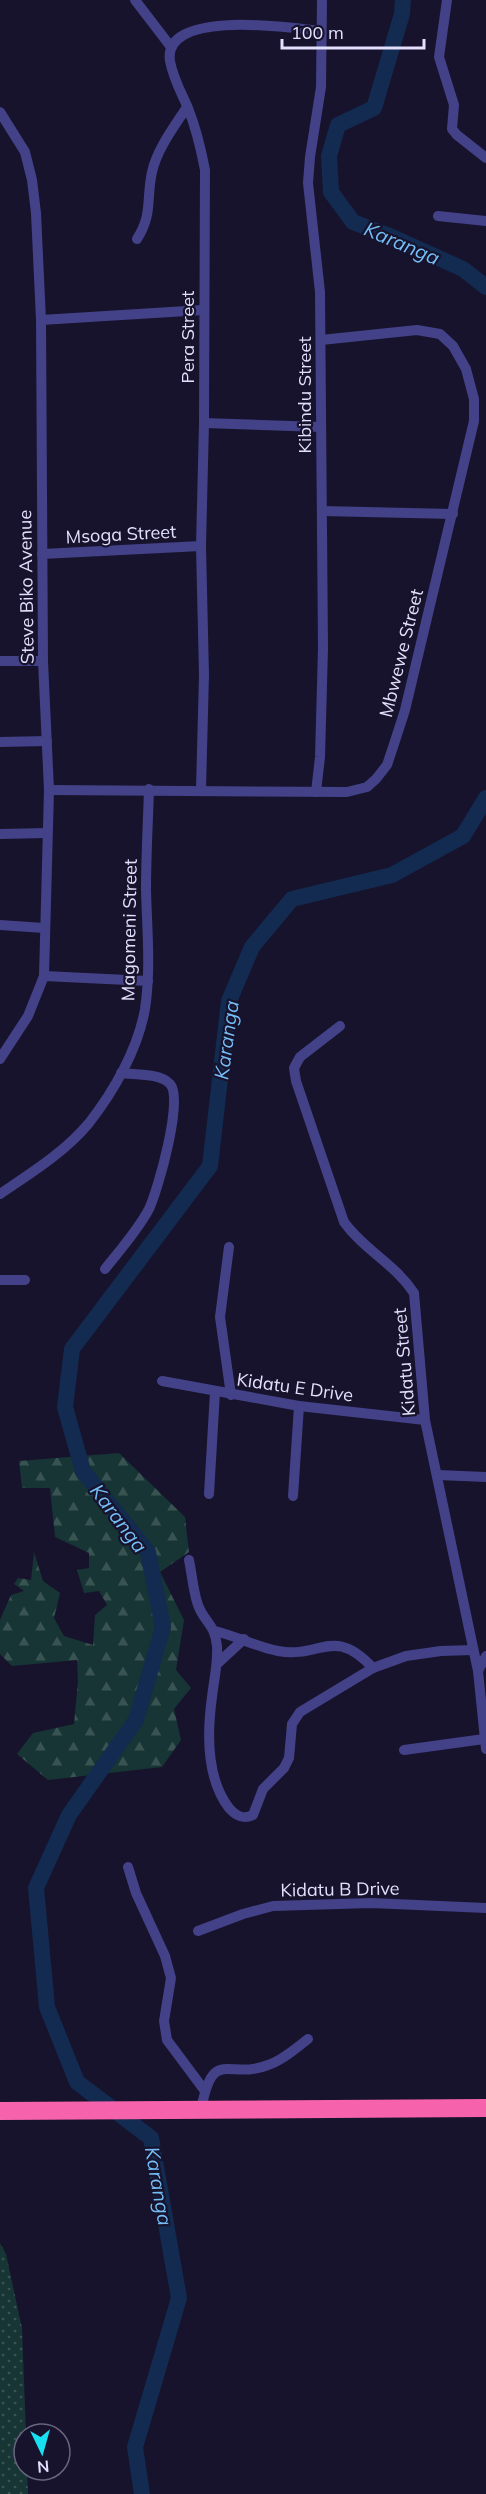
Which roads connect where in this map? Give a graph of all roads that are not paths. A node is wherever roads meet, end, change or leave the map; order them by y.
1 (135, 0) edge
2 (322, 0) edge
3 (447, 0) edge
4 (321, 31) junction
5 (171, 47) junction
6 (187, 107) junction
7 (0, 112) edge
8 (486, 158) edge
9 (438, 216) dead end
10 (486, 221) edge
11 (137, 239) dead end
12 (203, 310) junction
13 (41, 320) junction
14 (321, 340) junction
15 (204, 423) junction
16 (320, 427) junction
17 (322, 511) junction
18 (453, 514) junction
19 (201, 546) junction
20 (42, 554) junction
21 (0, 661) edge
22 (43, 661) junction
23 (46, 741) junction
24 (0, 742) edge
25 (149, 789) junction
26 (201, 789) junction
27 (49, 790) junction
28 (316, 792) junction
29 (47, 833) junction
30 (0, 834) edge
31 (0, 926) edge
32 (44, 927) junction
33 (44, 976) junction
34 (148, 981) junction
35 (340, 1026) dead end
36 (0, 1059) edge
37 (121, 1073) junction
38 (0, 1194) edge
39 (229, 1247) dead end
40 (105, 1269) dead end
41 (0, 1280) edge
42 (25, 1280) dead end
43 (162, 1381) dead end
44 (215, 1392) junction
45 (231, 1395) junction
46 (300, 1406) junction
47 (425, 1420) junction
48 (438, 1475) junction
49 (486, 1477) edge
50 (209, 1494) dead end
51 (293, 1496) dead end
52 (189, 1560) dead end
53 (215, 1631) junction
54 (244, 1639) junction
55 (473, 1650) junction
56 (486, 1656) edge
57 (218, 1663) junction
58 (373, 1668) junction
59 (478, 1671) junction
60 (485, 1744) edge
61 (404, 1750) dead end
62 (128, 1867) dead end
63 (486, 1908) edge
64 (198, 1930) dead end
65 (308, 2039) dead end
66 (205, 2091) junction
67 (486, 2108) edge
68 (201, 2110) junction
69 (0, 2111) edge

1 - 5 street
2 - 4 street, Kibindu Street
3 - 8 street
4 - 5 street
4 - 14 street, Kibindu Street
5 - 6 street, Pera Street
6 - 11 street
6 - 12 street, Pera Street
7 - 13 street, Steve Biko Avenue
9 - 10 street
12 - 13 street
12 - 15 street, Pera Street
13 - 20 street, Steve Biko Avenue
14 - 16 street, Kibindu Street
14 - 18 street, Mbwewe Street
15 - 16 street
15 - 19 street, Pera Street
16 - 17 street, Kibindu Street
17 - 18 street
17 - 28 street, Kibindu Street
18 - 28 street, Mbwewe Street
19 - 20 street, Msoga Street
19 - 26 street, Pera Street
20 - 22 street, Steve Biko Avenue
21 - 22 street
22 - 23 street, Steve Biko Avenue
23 - 24 street
23 - 27 street, Steve Biko Avenue
25 - 26 street, Mbwewe Street
25 - 27 street, Mbwewe Street
25 - 34 street, Magomeni Street
26 - 28 street, Mbwewe Street
27 - 29 street, Steve Biko Avenue
29 - 30 street
29 - 32 street, Steve Biko Avenue
31 - 32 street
32 - 33 street, Steve Biko Avenue
33 - 34 street
33 - 36 street, Steve Biko Avenue
34 - 37 street, Magomeni Street
35 - 47 street, Kidatu Street
37 - 38 street, Magomeni Street
37 - 40 street
39 - 45 street
41 - 42 street
43 - 44 street, Kidatu E Drive
44 - 45 street, Kidatu E Drive
44 - 50 street
45 - 46 street, Kidatu E Drive
46 - 47 street, Kidatu E Drive
46 - 51 street
47 - 48 street, Kidatu Street
48 - 49 street
48 - 55 street, Kidatu Street
52 - 53 street
53 - 54 street
53 - 57 street
54 - 57 street
54 - 58 street
55 - 58 street
55 - 59 street, Kidatu Street
56 - 59 street
57 - 58 street
59 - 60 street, Kidatu Street
60 - 61 street
62 - 66 street
63 - 64 street, Kidatu B Drive
65 - 66 street
66 - 68 street
67 - 68 highway
68 - 69 highway

